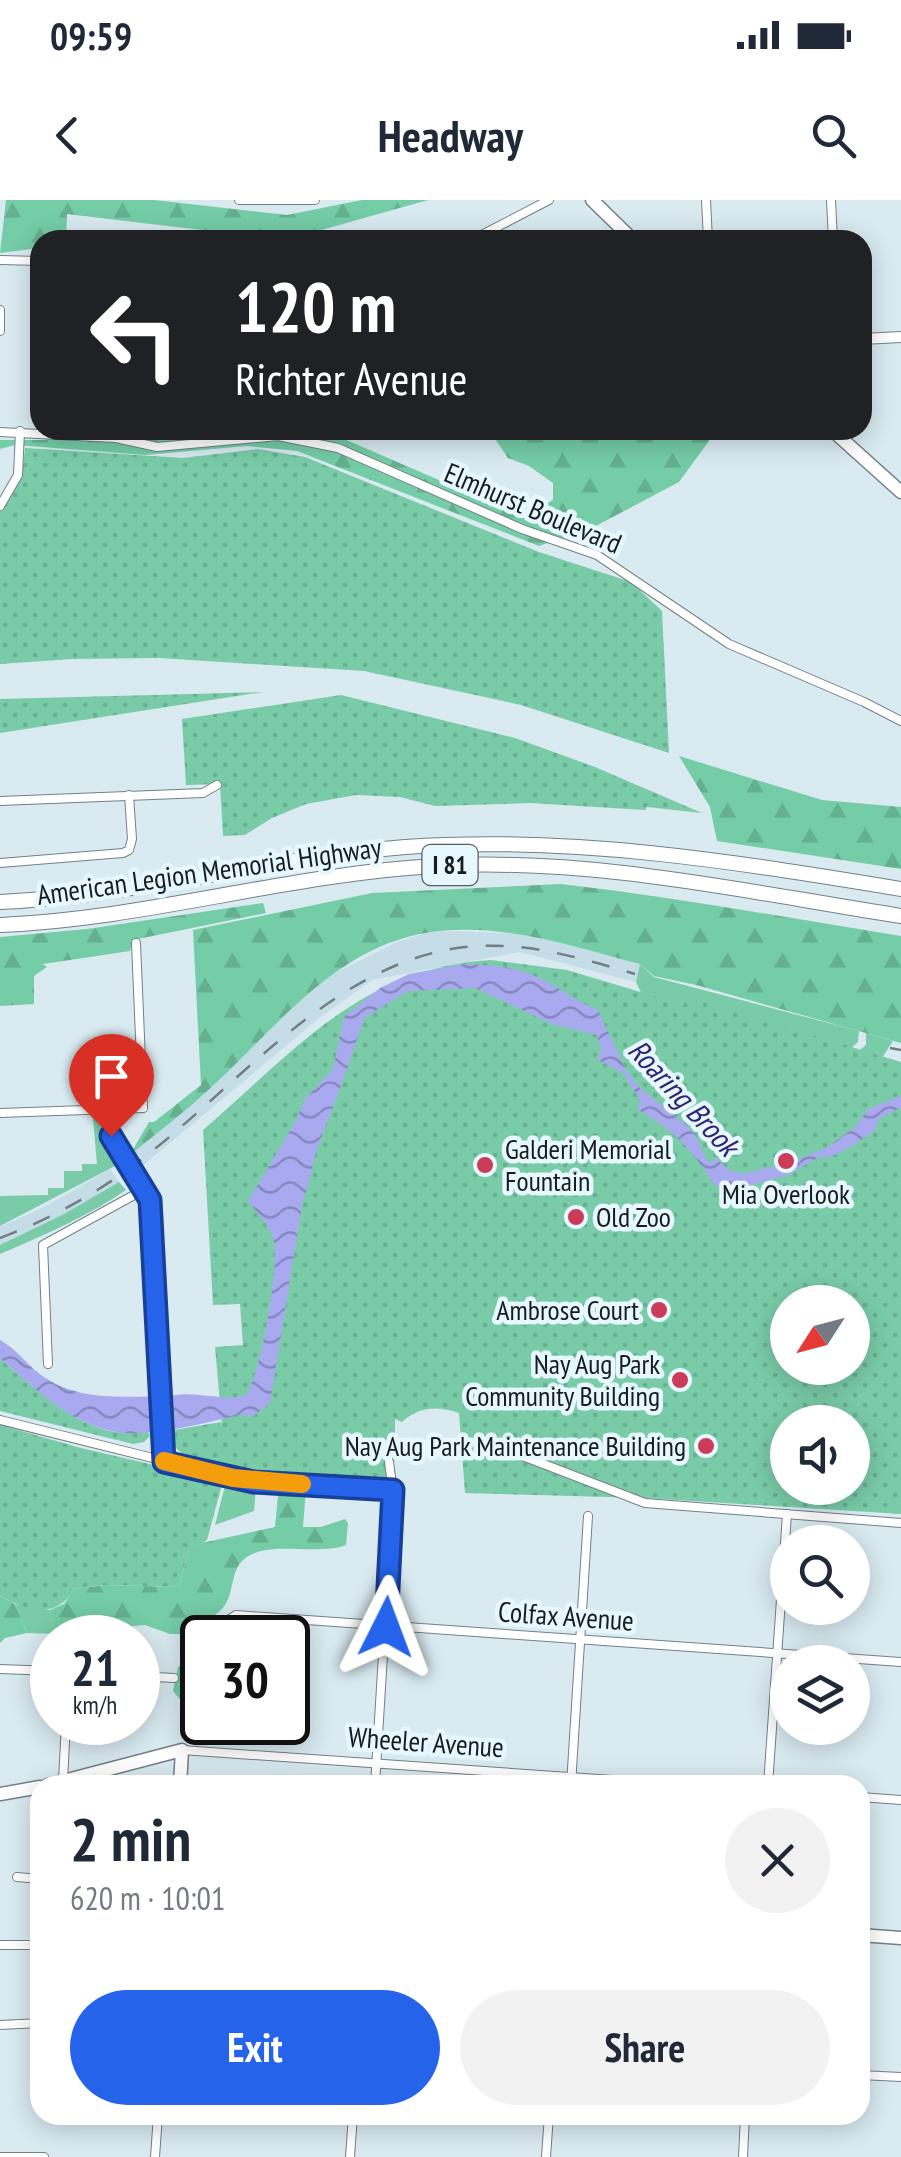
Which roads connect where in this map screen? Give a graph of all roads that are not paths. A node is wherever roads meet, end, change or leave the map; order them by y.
1 (239, 200) edge
2 (314, 200) edge
3 (549, 200) edge
4 (592, 200) edge
5 (706, 200) edge
6 (831, 200) edge
7 (495, 230) edge
8 (624, 230) edge
9 (708, 230) edge
10 (832, 230) edge
11 (0, 260) edge
12 (30, 262) edge
13 (0, 310) edge
14 (0, 331) edge
15 (901, 338) edge
16 (872, 339) edge
17 (0, 432) edge
18 (20, 432) junction
19 (30, 432) edge
20 (125, 440) edge
21 (234, 440) edge
22 (298, 440) edge
23 (843, 440) edge
24 (901, 492) edge
25 (0, 506) edge
26 (901, 722) edge
27 (217, 785) dead end
28 (129, 795) junction
29 (0, 801) edge
30 (0, 863) edge
31 (901, 889) edge
32 (0, 902) edge
33 (901, 916) edge
34 (0, 925) edge
35 (136, 943) dead end
36 (107, 1110) junction
37 (0, 1113) edge
38 (145, 1189) junction
39 (48, 1364) dead end
40 (0, 1420) edge
41 (520, 1455) dead end
42 (164, 1462) junction
43 (390, 1462) dead end
44 (393, 1490) junction
45 (787, 1514) junction
46 (588, 1516) dead end
47 (901, 1523) edge
48 (310, 1621) edge
49 (386, 1627) junction
50 (580, 1639) junction
51 (778, 1645) edge
52 (770, 1653) edge
53 (870, 1660) edge
54 (901, 1662) edge
55 (0, 1670) edge
56 (30, 1671) edge
57 (160, 1677) edge
58 (174, 1678) dead end
59 (64, 1745) edge
60 (771, 1745) edge
61 (182, 1750) junction
62 (377, 1764) junction
63 (62, 1775) edge
64 (85, 1775) edge
65 (181, 1775) edge
66 (376, 1775) edge
67 (503, 1775) edge
68 (571, 1775) edge
69 (769, 1775) edge
70 (30, 1789) edge
71 (0, 1794) edge
72 (870, 1798) edge
73 (901, 1800) edge
74 (17, 1877) dead end
75 (30, 1878) edge
76 (870, 1936) edge
77 (901, 1938) edge
78 (30, 1944) edge
79 (0, 1945) edge
80 (30, 2024) edge
81 (0, 2025) edge
82 (870, 2075) edge
83 (901, 2078) edge
84 (157, 2125) edge
85 (352, 2125) edge
86 (548, 2125) edge
87 (745, 2125) edge
88 (0, 2156) edge
89 (44, 2157) edge
90 (155, 2157) edge
91 (350, 2157) edge
92 (546, 2157) edge
93 (743, 2157) edge

1 - 2 street
3 - 7 street
4 - 8 main road
5 - 9 street
6 - 10 street
11 - 12 street
13 - 14 street
15 - 16 street
17 - 18 street, Elmhurst Boulevard
18 - 19 street, Elmhurst Boulevard
18 - 25 street
20 - 21 street, Elmhurst Boulevard
22 - 26 street, Elmhurst Boulevard
23 - 24 main road
27 - 28 street
28 - 29 street
28 - 30 street
31 - 32 highway, American Legion Memorial Highway / I 81
33 - 34 highway, American Legion Memorial Highway / I 81
35 - 36 street
36 - 37 street
36 - 38 street
38 - 39 street
38 - 42 street
40 - 42 street
41 - 45 street
42 - 44 street
43 - 44 street
44 - 49 street
45 - 47 street
45 - 51 street
46 - 50 street
48 - 49 street, Colfax Avenue
49 - 50 street, Colfax Avenue
49 - 62 street
50 - 52 street, Colfax Avenue
50 - 68 street
53 - 54 street, Colfax Avenue
55 - 56 street
57 - 58 street
59 - 63 street
60 - 69 street
61 - 62 street, Wheeler Avenue
61 - 64 main road, Wheeler Avenue
61 - 65 main road
62 - 66 street
62 - 67 street, Wheeler Avenue
70 - 71 main road
72 - 73 street
74 - 75 street
76 - 77 main road
78 - 79 street
80 - 81 street
82 - 83 street
84 - 90 street
85 - 91 street
86 - 92 street
87 - 93 street
88 - 89 street

